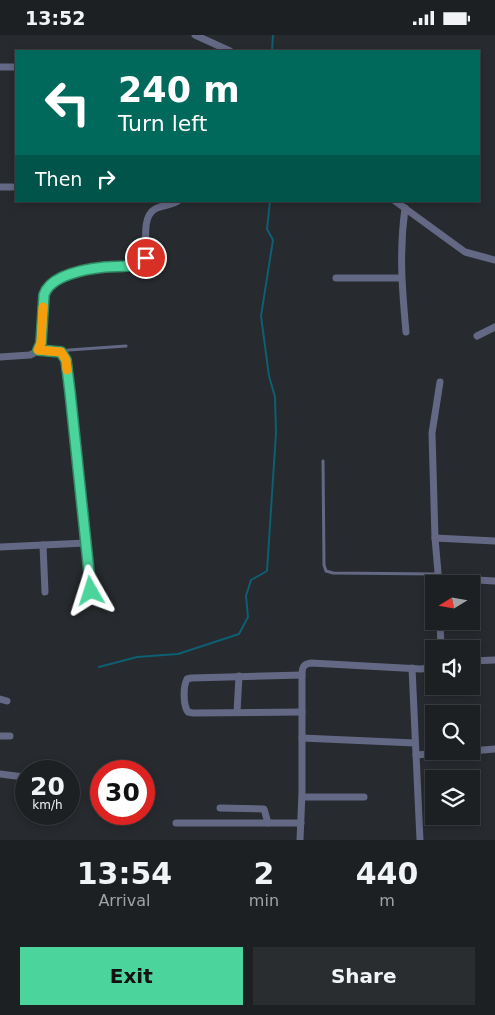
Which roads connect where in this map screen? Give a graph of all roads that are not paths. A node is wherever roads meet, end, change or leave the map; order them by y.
1 (195, 35) edge
2 (228, 50) edge
3 (0, 67) edge
4 (15, 67) edge
5 (0, 187) edge
6 (12, 187) dead end
7 (175, 202) edge
8 (396, 202) edge
9 (405, 208) junction
10 (495, 260) edge
11 (401, 277) junction
12 (336, 278) dead end
13 (495, 327) edge
14 (406, 332) dead end
15 (478, 336) dead end
16 (126, 346) dead end
17 (38, 350) junction
18 (61, 352) junction
19 (0, 357) edge
20 (440, 381) dead end
21 (323, 461) dead end
22 (435, 538) junction
23 (495, 541) edge
24 (86, 543) junction
25 (43, 545) junction
26 (0, 547) edge
27 (438, 575) edge
28 (425, 578) edge
29 (480, 580) edge
30 (495, 581) edge
31 (91, 591) dead end
32 (45, 592) dead end
33 (495, 660) edge
34 (480, 661) edge
35 (425, 667) edge
36 (412, 668) junction
37 (302, 675) junction
38 (238, 676) junction
39 (302, 711) junction
40 (237, 712) junction
41 (0, 735) edge
42 (10, 736) dead end
43 (302, 739) junction
44 (415, 743) junction
45 (495, 749) edge
46 (480, 750) edge
47 (425, 754) edge
48 (416, 755) junction
49 (0, 774) edge
50 (15, 776) edge
51 (302, 797) junction
52 (364, 797) dead end
53 (220, 808) dead end
54 (176, 823) dead end
55 (268, 823) junction
56 (301, 823) junction
57 (300, 840) edge
58 (420, 840) edge

1 - 2 street
3 - 4 street
5 - 6 street
7 - 17 street
8 - 9 street
9 - 10 street
9 - 11 street
11 - 12 street
11 - 14 street
13 - 15 street
16 - 18 lane
17 - 18 street
17 - 19 street
18 - 24 street
20 - 22 street
21 - 28 lane
22 - 23 street
22 - 27 street
24 - 25 street
24 - 31 street
25 - 26 street
25 - 32 street
29 - 30 street
33 - 34 street
35 - 36 street
36 - 37 street
36 - 44 street
37 - 38 street
37 - 39 street
38 - 40 street
38 - 40 street
39 - 40 street
39 - 43 street
41 - 42 street
43 - 44 street
43 - 51 street
44 - 48 street
45 - 46 street
47 - 48 street
48 - 58 street
49 - 50 street
51 - 52 street
51 - 56 street
53 - 55 street
54 - 55 street
55 - 56 street
56 - 57 street

